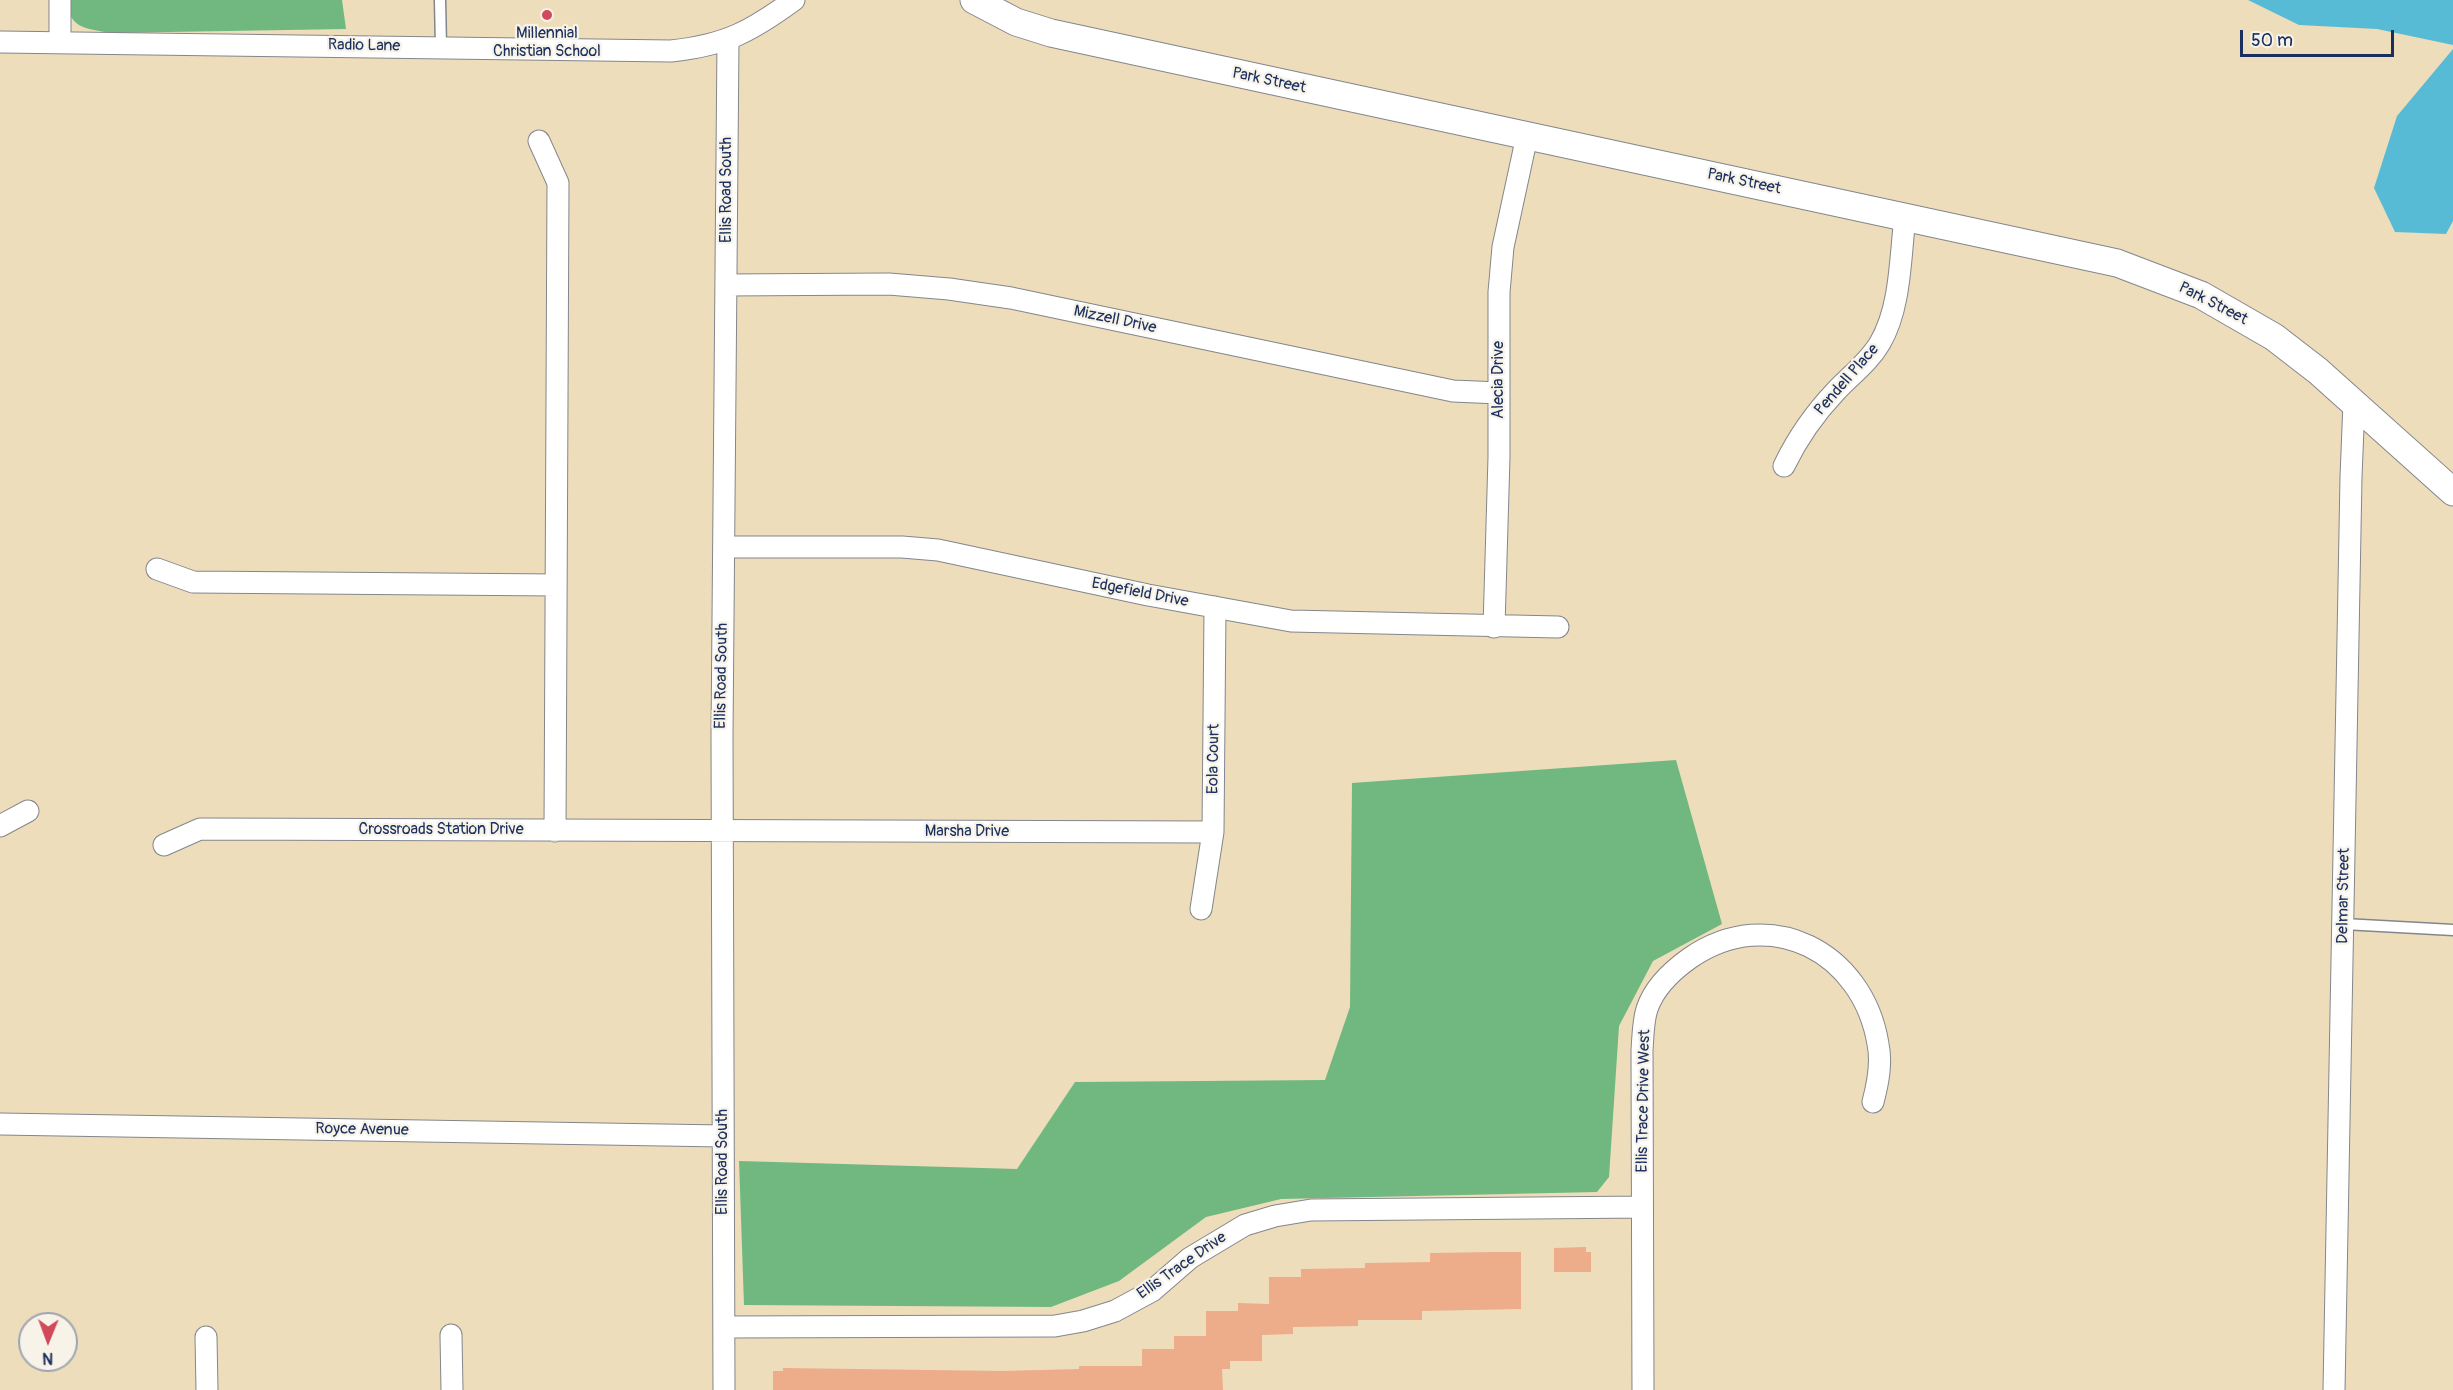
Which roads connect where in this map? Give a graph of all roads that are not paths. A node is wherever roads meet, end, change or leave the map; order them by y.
1 (60, 0) edge
2 (440, 0) edge
3 (794, 0) edge
4 (974, 0) edge
5 (728, 40) junction
6 (0, 42) edge
7 (60, 42) junction
8 (441, 47) junction
9 (1527, 136) junction
10 (539, 141) dead end
11 (1905, 217) junction
12 (726, 285) junction
13 (1499, 393) junction
14 (2354, 403) junction
15 (1784, 466) dead end
16 (2453, 492) edge
17 (724, 547) junction
18 (157, 569) dead end
19 (556, 585) junction
20 (1215, 607) junction
21 (1494, 627) junction
22 (1558, 627) dead end
23 (28, 811) dead end
24 (0, 826) edge
25 (555, 831) junction
26 (722, 831) junction
27 (1213, 832) junction
28 (164, 845) dead end
29 (1201, 909) dead end
30 (2344, 924) junction
31 (2453, 930) edge
32 (1873, 1102) dead end
33 (0, 1124) edge
34 (723, 1136) junction
35 (1642, 1207) junction
36 (724, 1327) junction
37 (451, 1335) dead end
38 (206, 1337) dead end
39 (207, 1390) edge
40 (452, 1390) edge
41 (724, 1390) edge
42 (1643, 1390) edge
43 (2334, 1390) edge

1 - 7 street
2 - 8 lane
3 - 5 street
4 - 9 street, Park Street
5 - 8 street, Radio Lane
5 - 12 street, Ellis Road South
6 - 7 street, Radio Lane
7 - 8 street, Radio Lane
9 - 11 street, Park Street
9 - 13 street, Alecia Drive
10 - 19 street
11 - 14 street, Park Street
11 - 15 street, Pendell Place
12 - 13 street, Mizzell Drive
12 - 17 street, Ellis Road South
13 - 21 street, Alecia Drive
14 - 16 street, Park Street
14 - 30 street, Delmar Street
17 - 20 street, Edgefield Drive
17 - 26 street, Ellis Road South
18 - 19 street
19 - 25 street
20 - 21 street, Edgefield Drive
20 - 27 street, Eola Court
21 - 22 street, Edgefield Drive
23 - 24 street
25 - 26 street, Crossroads Station Drive
25 - 28 street, Crossroads Station Drive
26 - 27 street, Marsha Drive
26 - 34 street, Ellis Road South
27 - 29 street, Eola Court
30 - 31 lane
30 - 43 street, Delmar Street
32 - 35 street, Ellis Trace Drive West
33 - 34 street, Royce Avenue
34 - 36 street, Ellis Road South
35 - 36 street, Ellis Trace Drive
35 - 42 street, Ellis Trace Drive West
36 - 41 street, Ellis Road South
37 - 40 street
38 - 39 street

